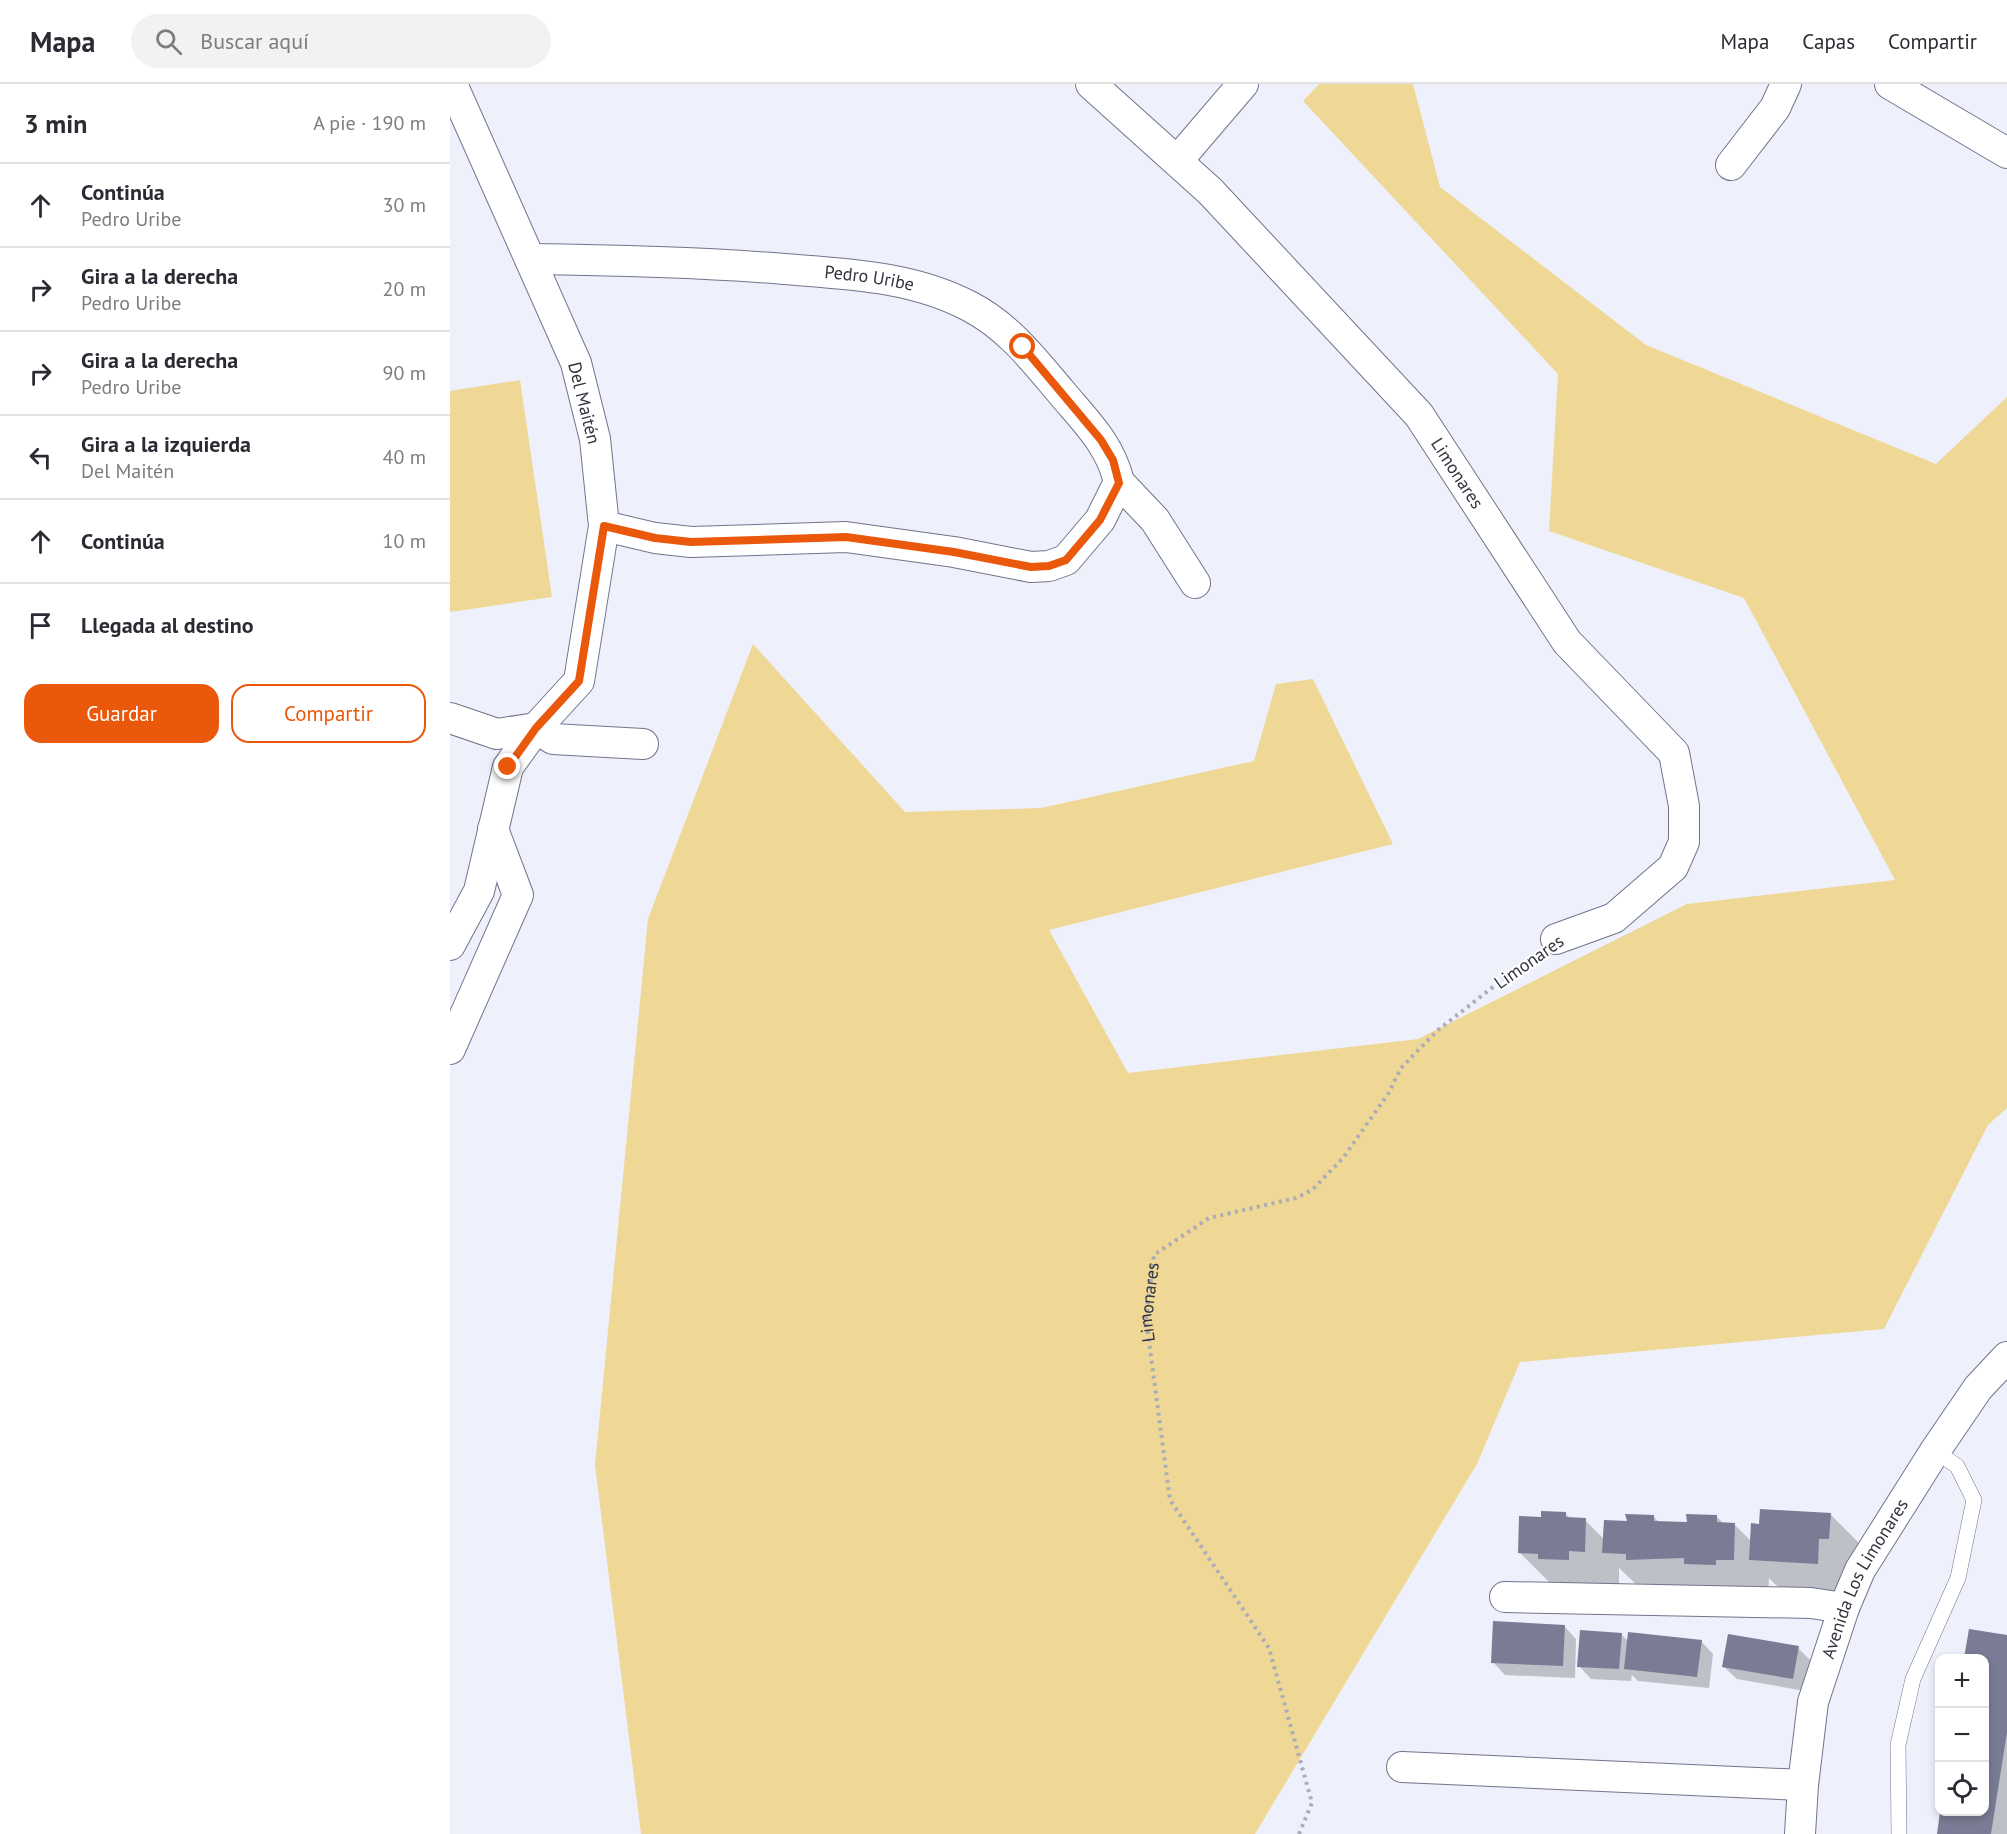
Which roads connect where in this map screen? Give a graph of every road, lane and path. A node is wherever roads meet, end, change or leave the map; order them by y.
1 (452, 84) edge
2 (1091, 84) edge
3 (1244, 84) edge
4 (1786, 84) edge
5 (1890, 84) edge
6 (2007, 153) edge
7 (1178, 160) junction
8 (1731, 165) dead end
9 (530, 259) junction
10 (1119, 483) junction
11 (604, 526) junction
12 (1195, 583) dead end
13 (450, 718) edge
14 (536, 728) junction
15 (643, 744) dead end
16 (494, 830) junction
17 (1556, 939) joint
18 (450, 945) edge
19 (450, 1049) edge
20 (2007, 1357) edge
21 (1935, 1451) junction
22 (1505, 1597) dead end
23 (1844, 1608) junction
24 (1402, 1767) dead end
25 (1803, 1785) junction
26 (1299, 1834) edge
27 (1800, 1834) edge
28 (1899, 1834) edge

1 - 9 street, Del Maitén
2 - 7 street, Limonares
3 - 7 street
4 - 8 street
5 - 6 street
7 - 17 street, Limonares
9 - 10 street, Pedro Uribe
9 - 11 street, Del Maitén
10 - 11 street
10 - 12 street, Pedro Uribe
11 - 14 street, Del Maitén
13 - 14 street
14 - 15 street
14 - 16 street, Del Maitén
16 - 18 street, Del Maitén
16 - 19 street
17 - 26 path, Limonares
20 - 21 street, Avenida Los Limonares
21 - 23 street, Avenida Los Limonares
21 - 28 lane
22 - 23 street
23 - 25 street, Avenida Los Limonares
24 - 25 street
25 - 27 street, Avenida Los Limonares

